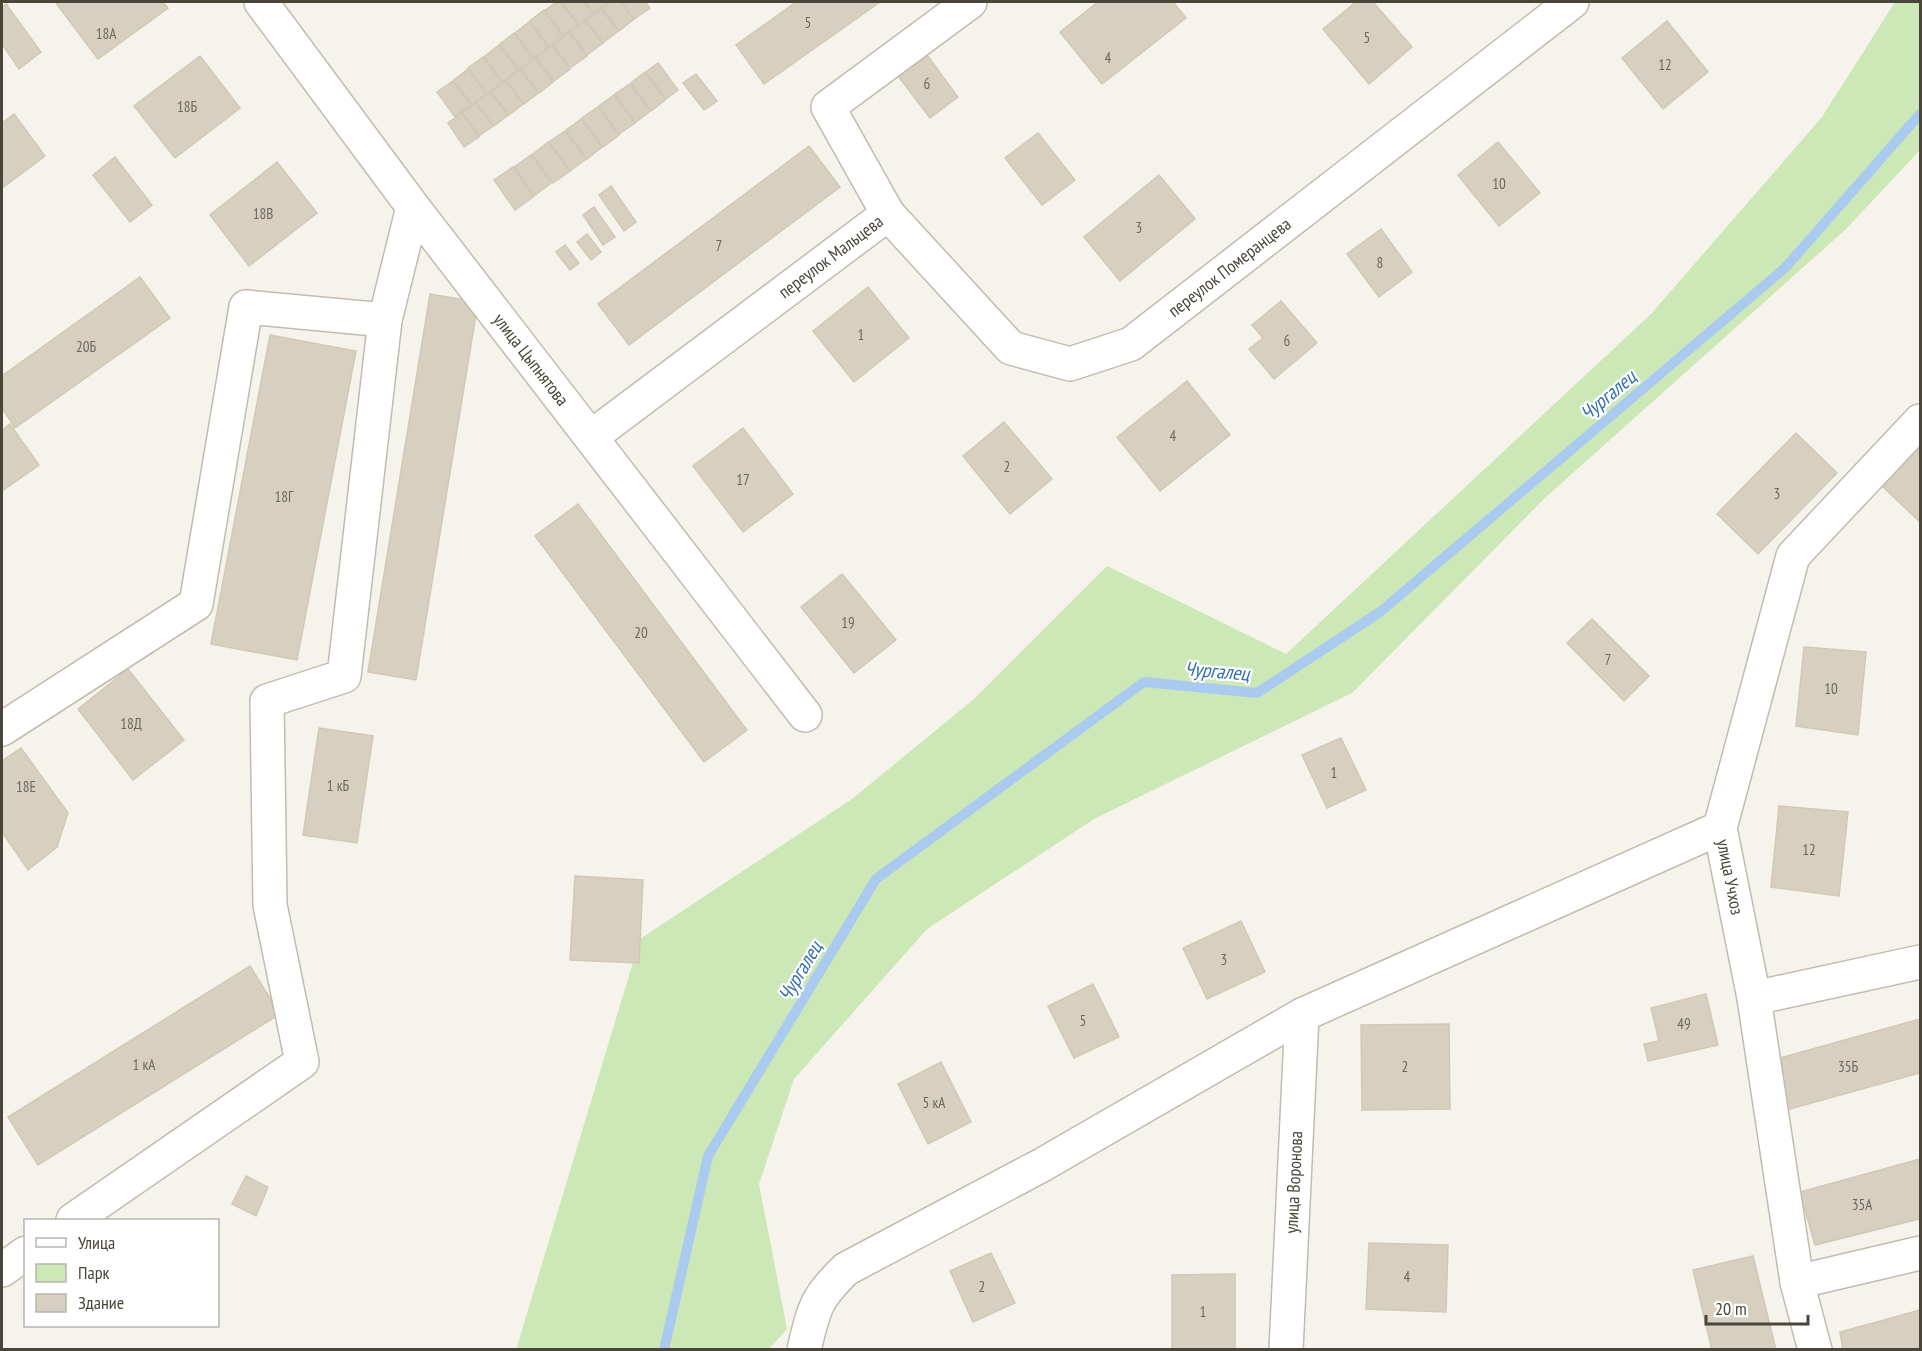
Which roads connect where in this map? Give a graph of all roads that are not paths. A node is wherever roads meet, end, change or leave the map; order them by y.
1 (261, 2) edge
2 (970, 2) edge
3 (1572, 2) edge
4 (413, 207) junction
5 (888, 214) junction
6 (385, 320) junction
7 (1920, 421) edge
8 (591, 437) junction
9 (805, 715) dead end
10 (2, 729) edge
11 (1720, 828) junction
12 (1920, 962) edge
13 (1754, 998) junction
14 (1302, 1016) junction
15 (76, 1219) edge
16 (1920, 1253) edge
17 (24, 1254) edge
18 (2, 1270) edge
19 (1797, 1282) junction
20 (804, 1350) edge
21 (1286, 1350) edge
22 (1815, 1350) edge

1 - 4 street, улица Цыпнятова
2 - 5 street, переулок Мальцева
3 - 5 street, переулок Померанцева
4 - 6 street
4 - 8 street, улица Цыпнятова
5 - 8 street, переулок Мальцева
6 - 10 street
6 - 15 street
7 - 11 street, улица Учхоз
8 - 9 street, улица Цыпнятова
11 - 13 street, улица Учхоз
11 - 14 street
12 - 13 street
13 - 19 street, улица Учхоз
14 - 20 street
14 - 21 street, улица Воронова
16 - 19 street
17 - 18 street
19 - 22 street, улица Учхоз

